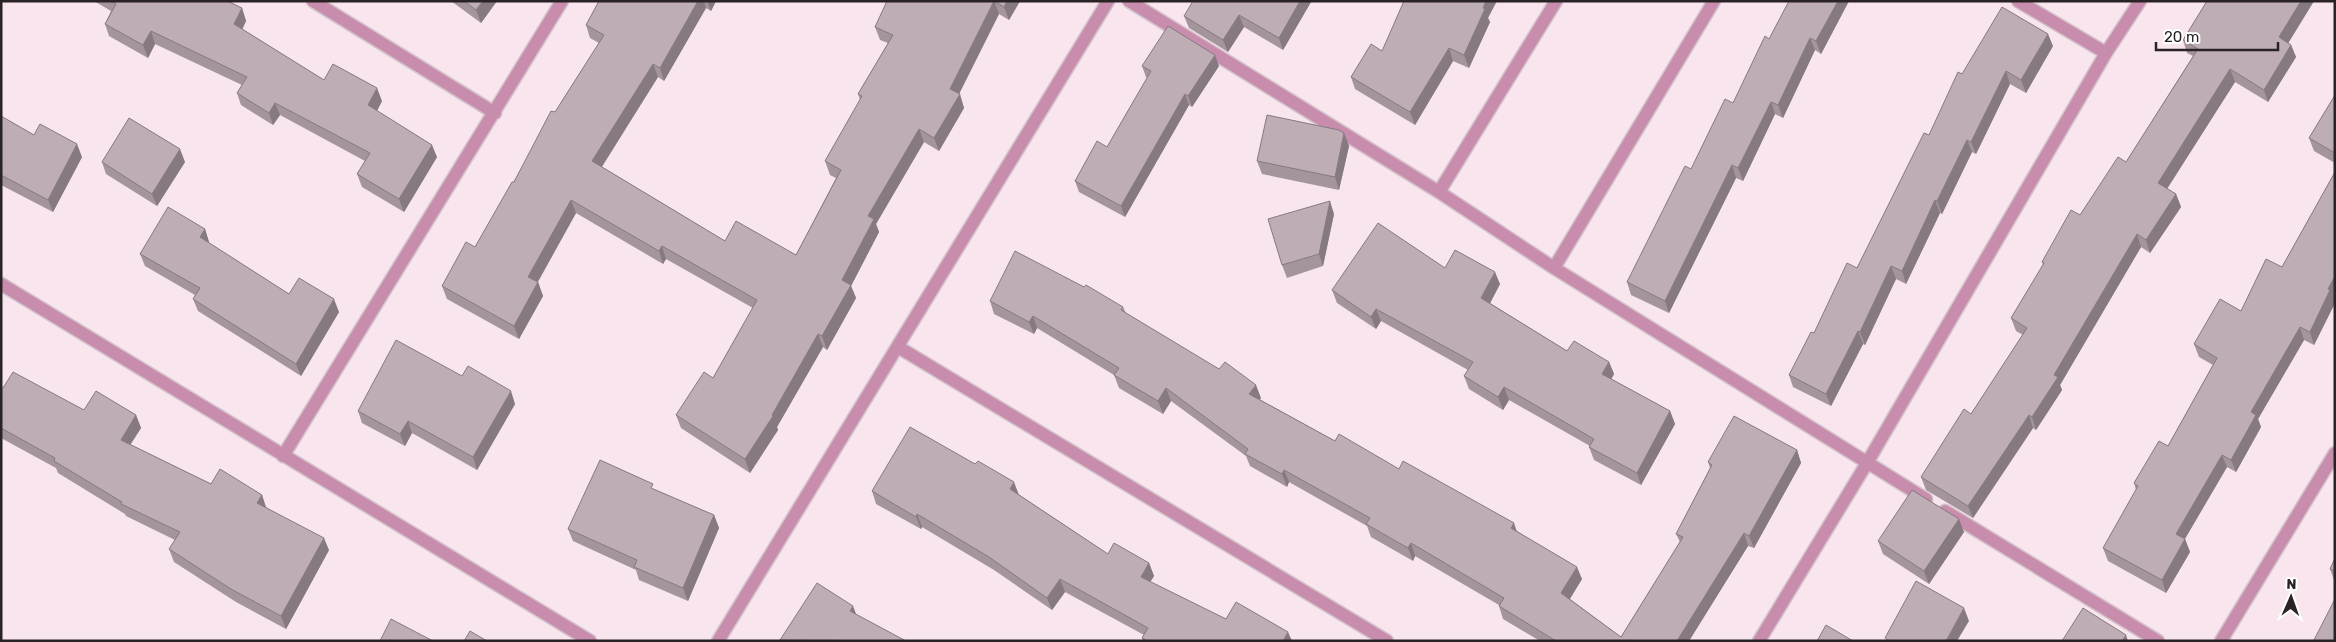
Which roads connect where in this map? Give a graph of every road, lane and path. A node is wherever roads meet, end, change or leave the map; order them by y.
1 (314, 1) edge
2 (562, 1) edge
3 (1108, 1) edge
4 (1129, 1) edge
5 (1556, 1) edge
6 (1714, 1) edge
7 (2018, 1) edge
8 (2140, 1) edge
9 (2106, 54) junction
10 (495, 113) junction
11 (1439, 192) junction
12 (1554, 268) junction
13 (1, 284) edge
14 (898, 347) junction
15 (2335, 453) edge
16 (283, 456) junction
17 (1867, 463) junction
18 (590, 641) edge
19 (718, 641) edge
20 (1387, 641) edge
21 (1759, 641) edge
22 (2158, 641) edge
23 (2221, 641) edge

1 - 10 street
2 - 10 street
3 - 14 street
4 - 11 street
5 - 11 street
6 - 12 street
7 - 9 street
8 - 9 street
9 - 17 street
10 - 16 street
11 - 12 street
12 - 17 street
13 - 16 street
14 - 19 street
14 - 20 street
15 - 23 street
16 - 18 street
17 - 21 street
17 - 22 street

